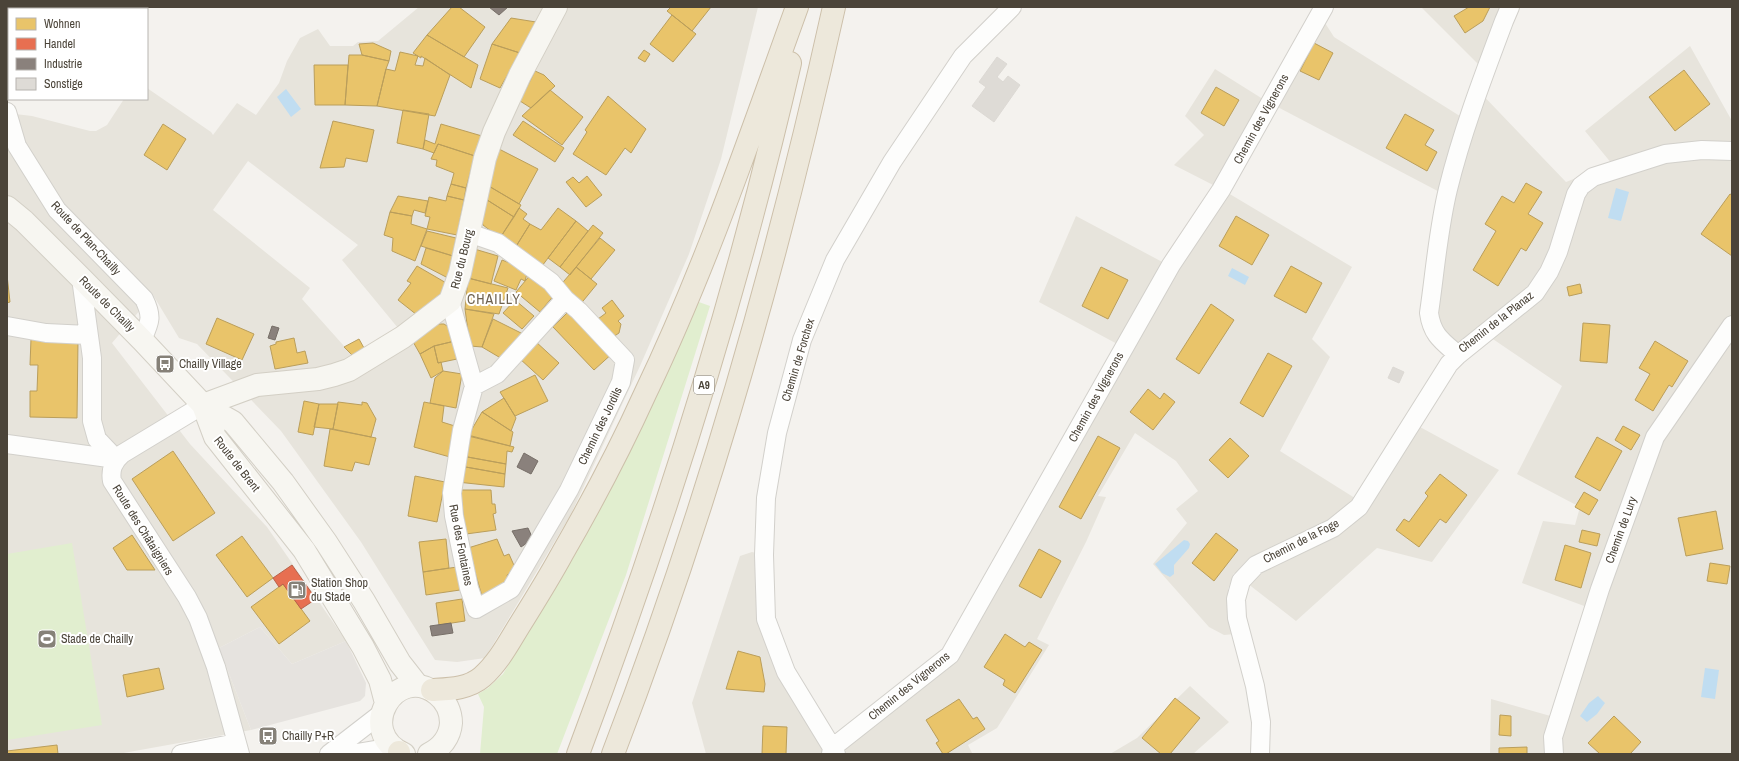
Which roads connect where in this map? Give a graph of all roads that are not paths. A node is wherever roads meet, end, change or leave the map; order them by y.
1 (556, 7) edge
2 (797, 7) edge
3 (802, 7) edge
4 (834, 7) edge
5 (1012, 7) edge
6 (1324, 7) edge
7 (1510, 7) edge
8 (8, 40) edge
9 (7, 50) edge
10 (7, 112) edge
11 (1732, 151) edge
12 (7, 207) edge
13 (469, 233) junction
14 (81, 278) junction
15 (565, 300) junction
16 (450, 301) junction
17 (1732, 325) edge
18 (7, 326) edge
19 (88, 335) junction
20 (142, 340) junction
21 (1458, 355) junction
22 (474, 386) junction
23 (203, 405) junction
24 (7, 444) edge
25 (116, 459) junction
26 (476, 609) joint
27 (425, 688) junction
28 (384, 708) junction
29 (238, 748) edge
30 (440, 750) edge
31 (398, 752) edge
32 (833, 752) edge
33 (181, 754) edge
34 (329, 754) edge
35 (351, 754) edge
36 (578, 754) edge
37 (613, 754) edge
38 (1260, 754) edge
39 (1554, 754) edge

1 - 13 main road, Rue du Bourg
2 - 27 highway
3 - 36 highway, A9
4 - 37 highway
5 - 32 street, Chemin de Forchex
6 - 32 street, Chemin des Vignerons
7 - 21 street, Chemin de la Planaz
8 - 9 street
10 - 20 street, Route de Plan-Chailly
11 - 21 street, Chemin de la Planaz
12 - 14 main road, Route de Chailly
13 - 15 street, Chemin des Jordils
13 - 16 main road, Rue du Bourg
14 - 19 street
14 - 20 main road, Route de Chailly
15 - 22 street
15 - 26 street, Chemin des Jordils
16 - 22 street
16 - 23 main road, Rue du Bourg
17 - 39 street, Chemin de Lury
18 - 19 street
19 - 25 street
20 - 23 main road, Route de Chailly
21 - 38 street, Chemin de la Foge
22 - 26 street, Rue des Fontaines
23 - 25 street
23 - 27 main road, Route de Brent
23 - 28 main road, Route de Brent
24 - 25 street
25 - 29 street, Route des Châtaigniers
27 - 28 main road
27 - 30 main road, Route de Brent
28 - 31 main road, Route de Brent
28 - 34 street
29 - 33 street
31 - 35 street

